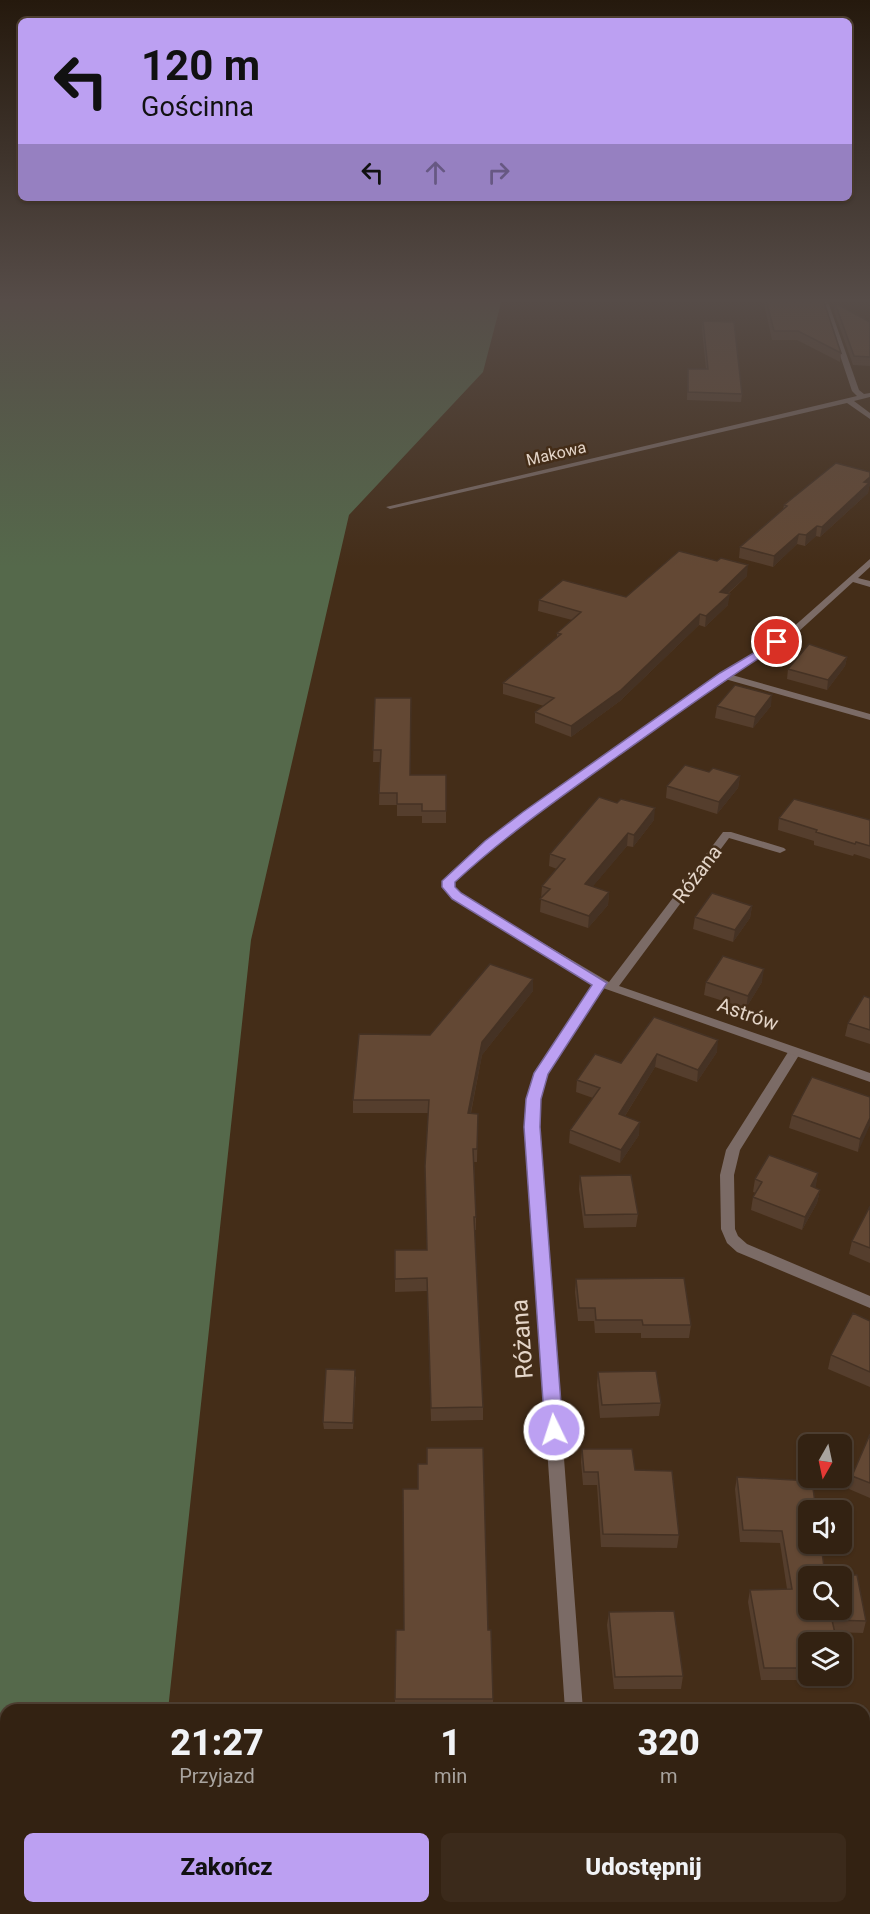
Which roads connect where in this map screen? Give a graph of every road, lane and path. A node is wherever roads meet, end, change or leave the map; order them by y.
1 (866, 396) edge
2 (848, 400) junction
3 (870, 417) edge
4 (390, 507) dead end
5 (870, 562) edge
6 (852, 579) junction
7 (870, 584) edge
8 (724, 676) junction
9 (870, 717) edge
10 (780, 850) dead end
11 (606, 985) junction
12 (795, 1052) junction
13 (870, 1078) edge
14 (870, 1302) edge
15 (574, 1704) edge

1 - 2 street, Makowa
2 - 3 street
2 - 4 street, Makowa
5 - 6 street
6 - 7 street
6 - 8 street
8 - 9 street
8 - 11 street, Astrów
10 - 11 street, Różana
11 - 12 street, Astrów
11 - 15 street, Różana
12 - 13 street, Astrów
12 - 14 street

